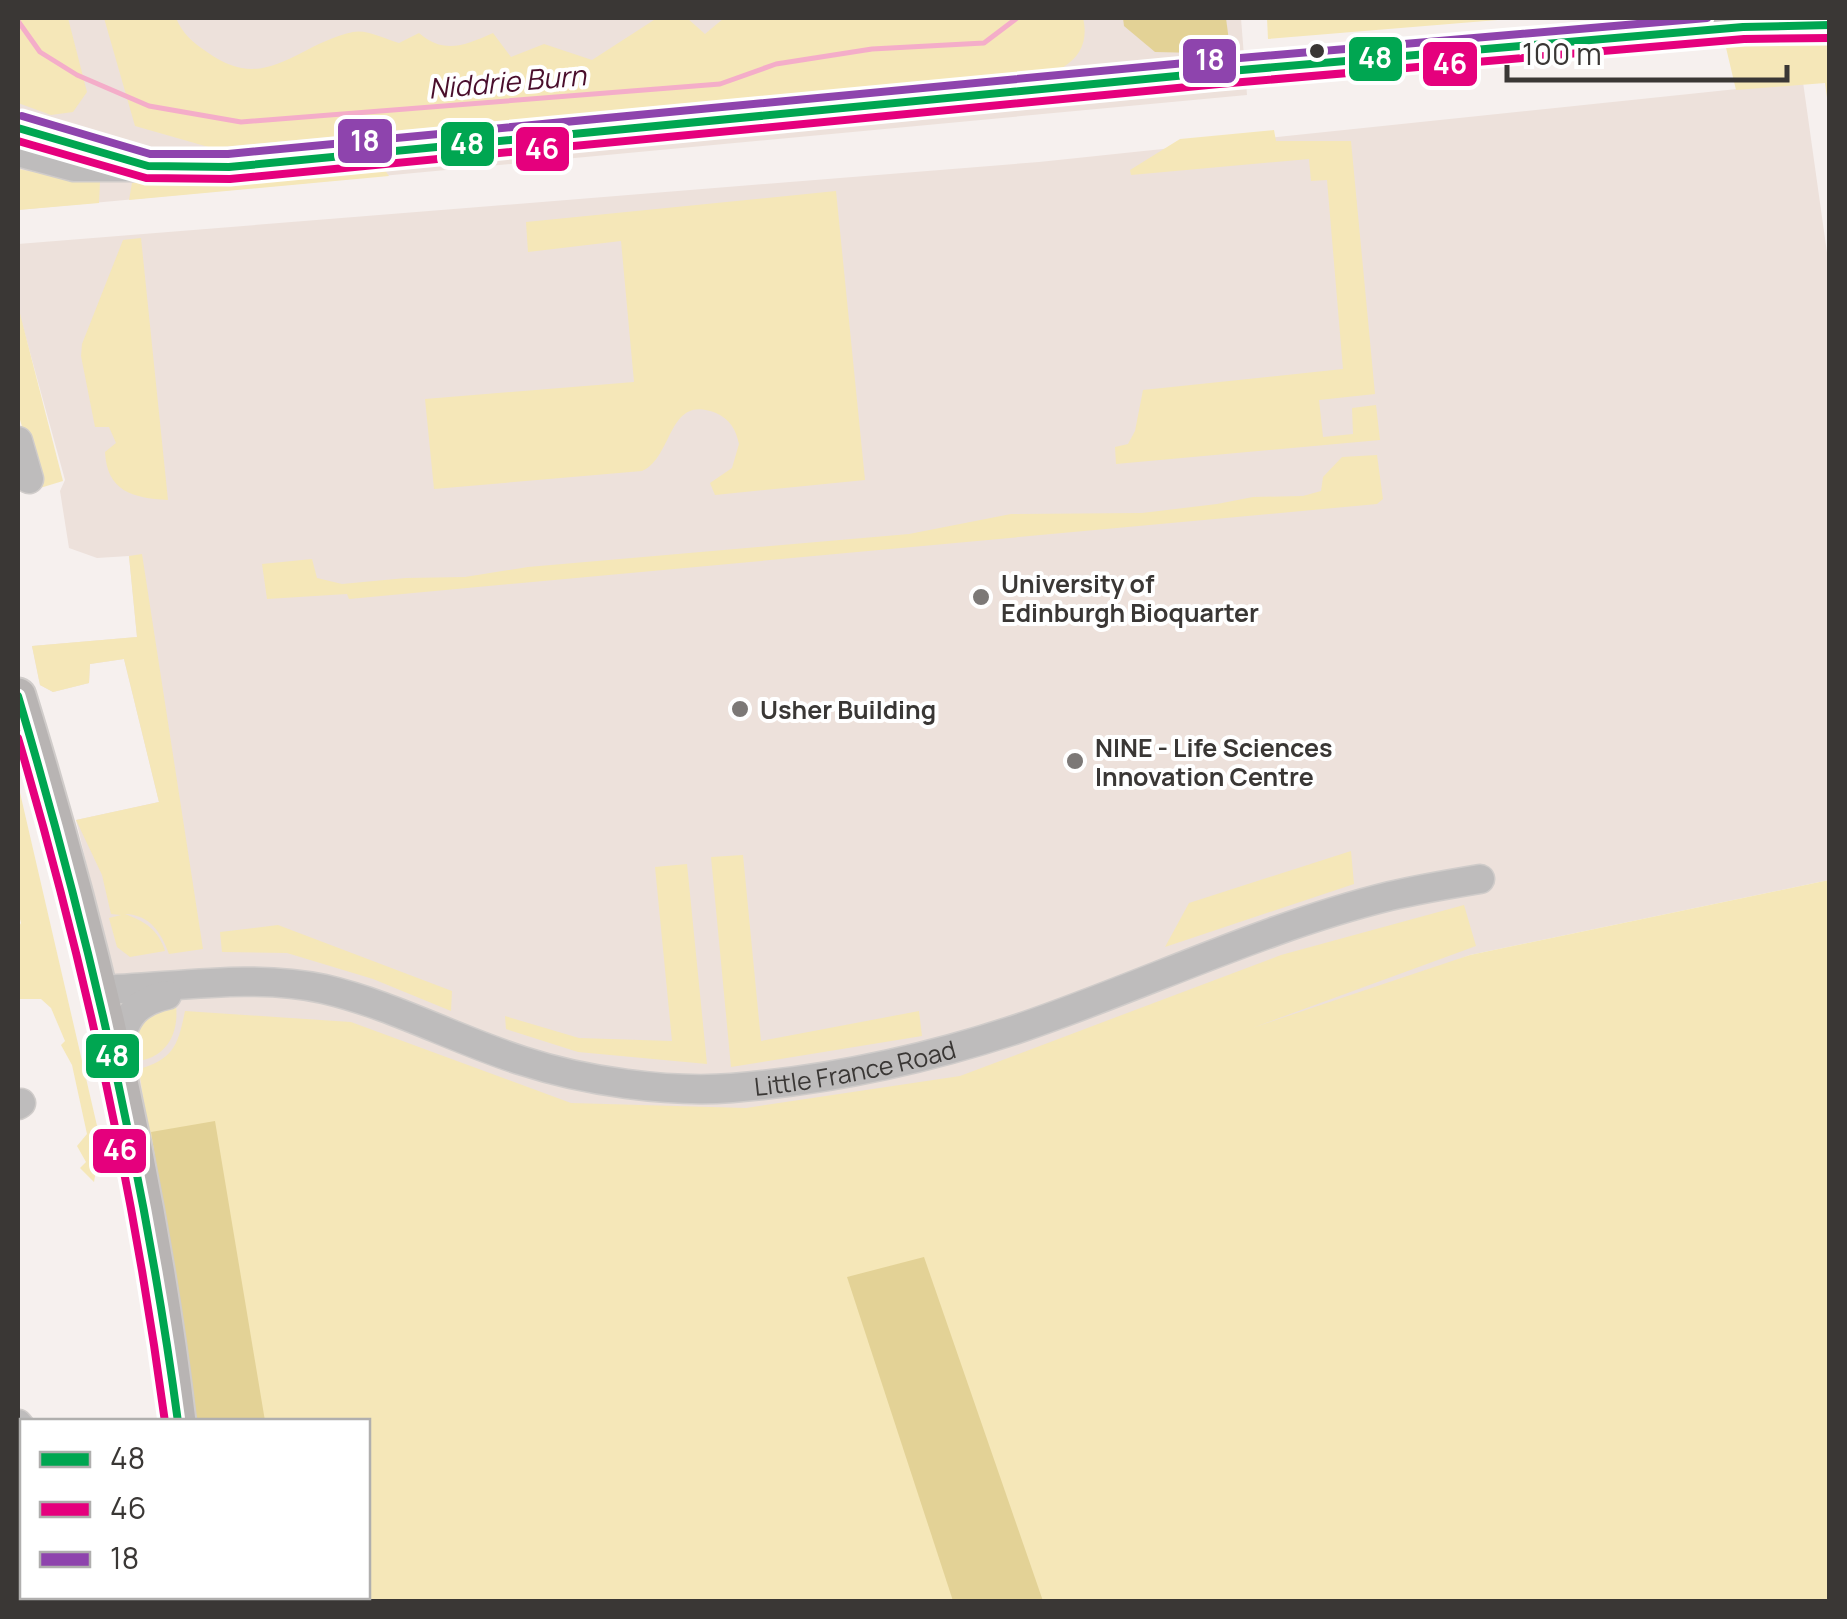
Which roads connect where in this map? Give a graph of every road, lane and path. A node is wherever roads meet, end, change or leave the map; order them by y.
1 (1830, 25) edge
2 (18, 128) edge
3 (18, 152) edge
4 (148, 166) junction
5 (18, 441) edge
6 (29, 479) dead end
7 (18, 696) edge
8 (1480, 878) dead end
9 (218, 984) junction
10 (98, 990) junction
11 (114, 1065) junction
12 (178, 1419) edge

1 - 4 street
2 - 4 street
3 - 4 street
5 - 6 street
7 - 10 main road
8 - 9 street, Little France Road
9 - 10 street, Little France Road
9 - 11 street, Little France Road
10 - 11 main road
11 - 12 main road

